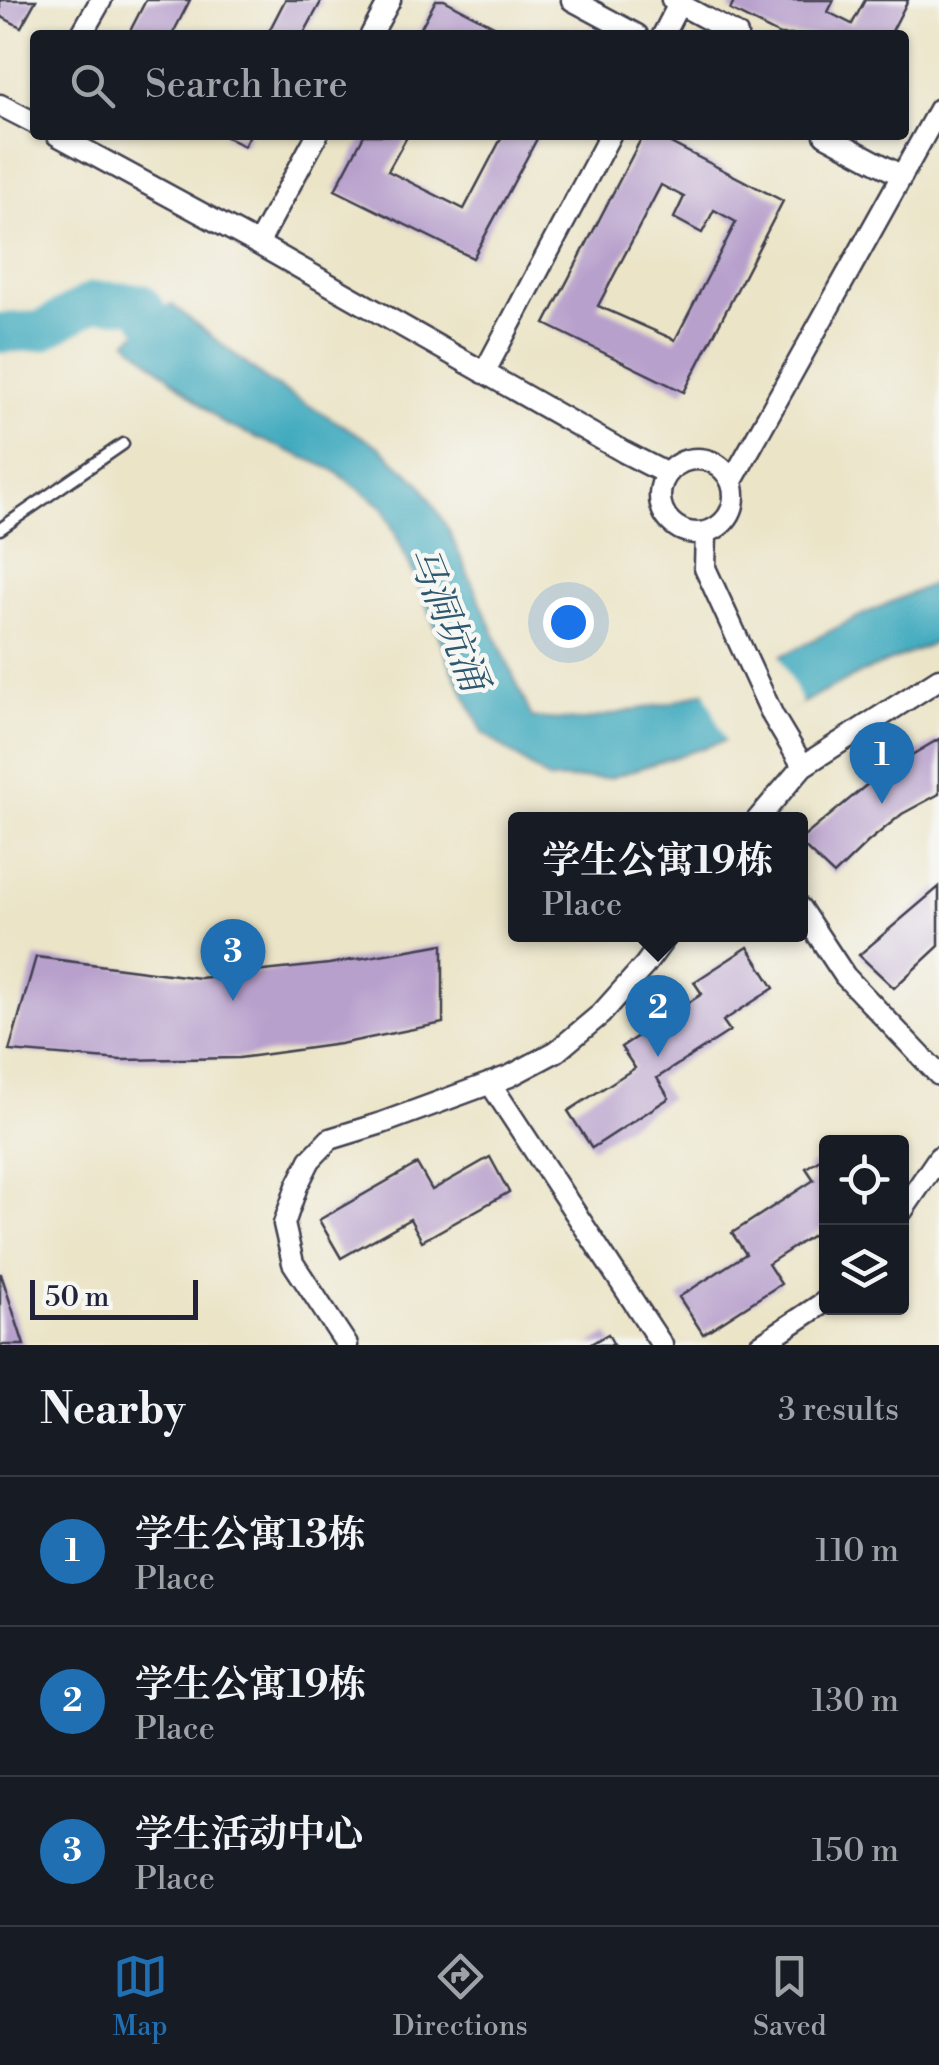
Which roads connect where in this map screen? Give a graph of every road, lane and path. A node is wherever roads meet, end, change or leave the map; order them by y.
1 (101, 0) edge
2 (390, 0) edge
3 (572, 0) edge
4 (677, 1) edge
5 (85, 30) edge
6 (374, 30) edge
7 (628, 30) edge
8 (664, 30) edge
9 (728, 30) edge
10 (0, 105) edge
11 (939, 109) edge
12 (30, 119) edge
13 (909, 127) edge
14 (924, 135) junction
15 (66, 140) edge
16 (314, 140) edge
17 (607, 140) edge
18 (834, 140) edge
19 (902, 176) junction
20 (258, 244) junction
21 (484, 373) junction
22 (123, 444) dead end
23 (667, 474) junction
24 (732, 481) junction
25 (0, 529) edge
26 (706, 532) junction
27 (939, 680) edge
28 (802, 766) junction
29 (764, 812) edge
30 (808, 920) edge
31 (662, 942) edge
32 (939, 1075) edge
33 (490, 1083) junction
34 (939, 1157) edge
35 (909, 1201) edge
36 (819, 1307) edge
37 (346, 1345) edge
38 (662, 1345) edge
39 (760, 1345) edge

1 - 5 street
2 - 6 street
3 - 7 street
4 - 8 street
4 - 9 street
10 - 12 street
11 - 14 street
13 - 14 street
14 - 19 street
15 - 20 street
16 - 20 street
17 - 21 street
18 - 19 street
19 - 24 street
20 - 21 street
21 - 23 street
22 - 25 lane
23 - 24 street
23 - 26 street
24 - 26 street
26 - 28 street
27 - 28 street
28 - 29 street
30 - 32 street
31 - 33 street
33 - 37 street
33 - 38 street
34 - 35 street
36 - 39 street

